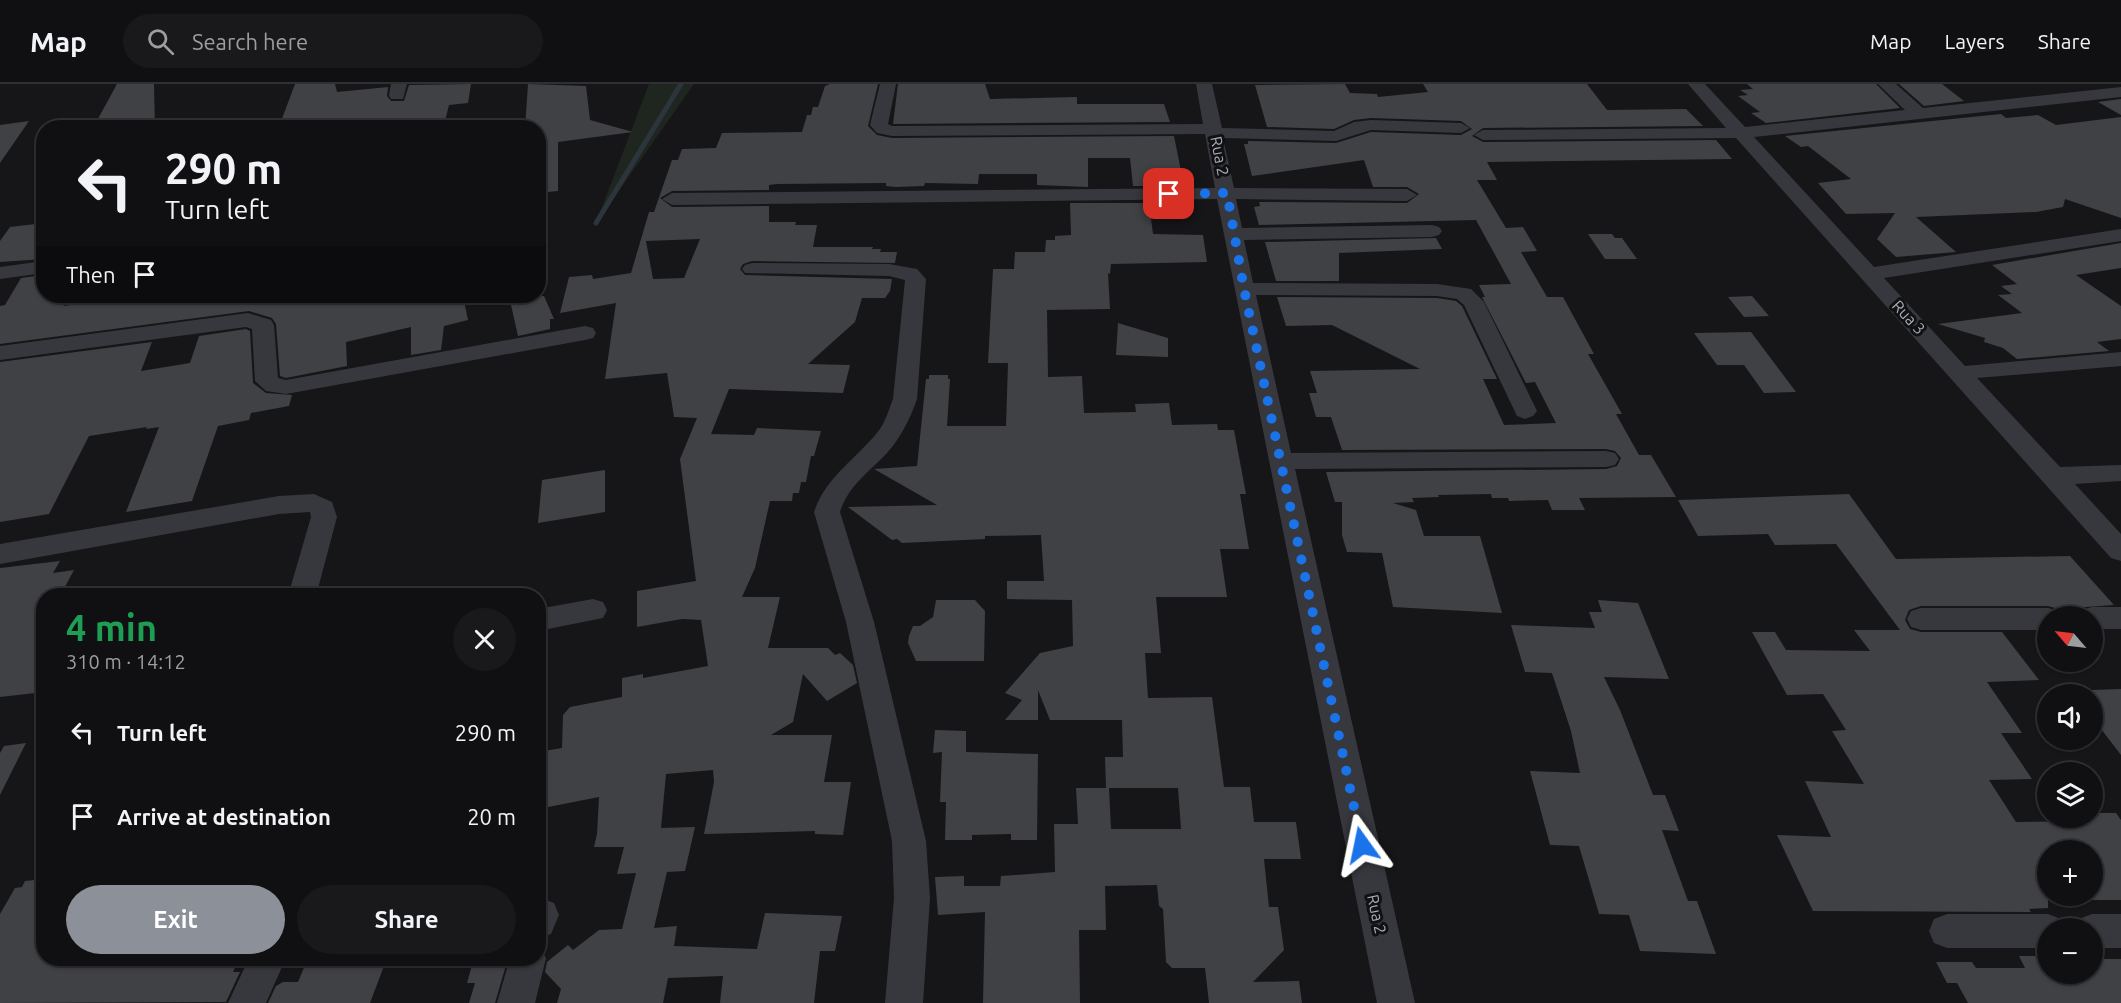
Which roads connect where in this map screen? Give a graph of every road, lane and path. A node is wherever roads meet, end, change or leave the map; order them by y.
1 (888, 84) edge
2 (1204, 84) edge
3 (1696, 84) edge
4 (1886, 84) edge
5 (2056, 84) edge
6 (2121, 92) edge
7 (2075, 97) junction
8 (1919, 114) junction
9 (1461, 128) dead end
10 (1215, 131) junction
11 (1739, 133) junction
12 (1483, 135) dead end
13 (1227, 193) junction
14 (1407, 195) dead end
15 (672, 199) dead end
16 (1432, 231) dead end
17 (1234, 234) junction
18 (2121, 235) edge
19 (36, 268) edge
20 (752, 269) dead end
21 (0, 273) edge
22 (1869, 274) junction
23 (1244, 289) junction
24 (585, 333) dead end
25 (0, 352) edge
26 (2121, 359) edge
27 (1960, 373) junction
28 (1525, 411) dead end
29 (1606, 459) dead end
30 (1281, 461) junction
31 (2121, 473) edge
32 (2055, 476) junction
33 (2121, 551) edge
34 (0, 554) edge
35 (305, 588) edge
36 (593, 610) dead end
37 (2103, 618) edge
38 (2121, 618) edge
39 (546, 619) edge
40 (1921, 619) dead end
41 (2037, 619) edge
42 (1947, 931) dead end
43 (2037, 931) edge
44 (2103, 931) edge
45 (2121, 931) edge
46 (264, 966) edge
47 (526, 966) edge
48 (247, 1003) edge
49 (516, 1003) edge
50 (904, 1003) edge
51 (1396, 1003) edge

1 - 10 street
2 - 10 street, Rua 2
3 - 11 street, Rua 3
4 - 8 street
5 - 7 street
6 - 7 street
7 - 8 street
8 - 11 street
9 - 10 street
10 - 13 street, Rua 2
11 - 12 street
11 - 22 street, Rua 3
13 - 14 street
13 - 15 street
13 - 17 street, Rua 2
16 - 17 street
17 - 23 street, Rua 2
18 - 22 street
19 - 21 street
20 - 50 street
22 - 27 street, Rua 3
23 - 28 street
23 - 30 street, Rua 2
24 - 25 street
26 - 27 street
27 - 32 street, Rua 3
29 - 30 street
30 - 51 street, Rua 2
31 - 32 street
32 - 33 street, Rua 3
34 - 35 street
36 - 39 street
37 - 38 street
40 - 41 street
42 - 43 street
44 - 45 street
46 - 48 street
47 - 49 street

